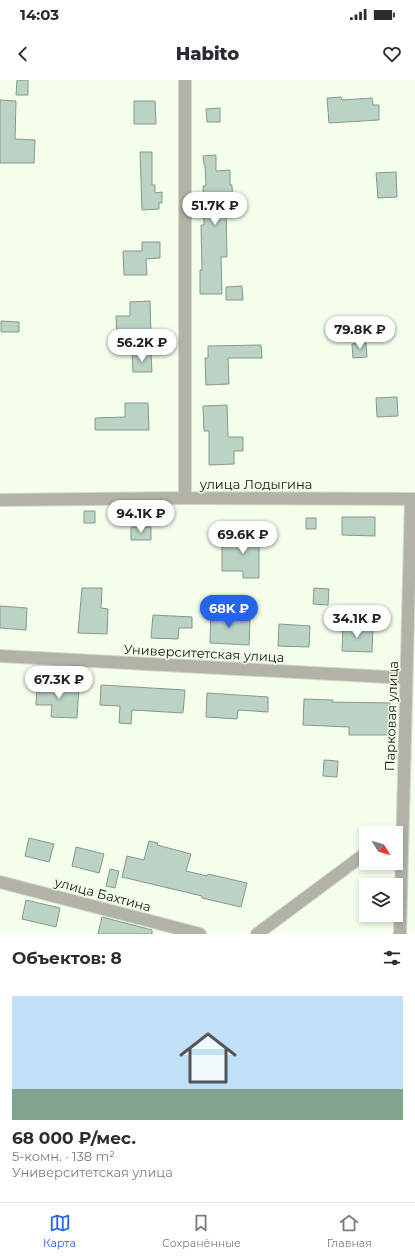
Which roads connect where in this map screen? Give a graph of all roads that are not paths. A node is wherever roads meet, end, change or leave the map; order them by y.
1 (185, 80) edge
2 (185, 498) junction
3 (413, 499) edge
4 (0, 500) edge
5 (0, 656) edge
6 (406, 678) junction
7 (397, 826) edge
8 (359, 858) edge
9 (398, 870) edge
10 (0, 882) edge
11 (200, 934) edge
12 (257, 934) edge
13 (400, 934) edge

1 - 2 street
2 - 3 street, улица Лодыгина
2 - 4 street, улица Лодыгина
3 - 6 street, Парковая улица
5 - 6 street, Университетская улица
6 - 7 street, Парковая улица
8 - 12 street
9 - 13 street, Парковая улица
10 - 11 street, улица Бахтина

